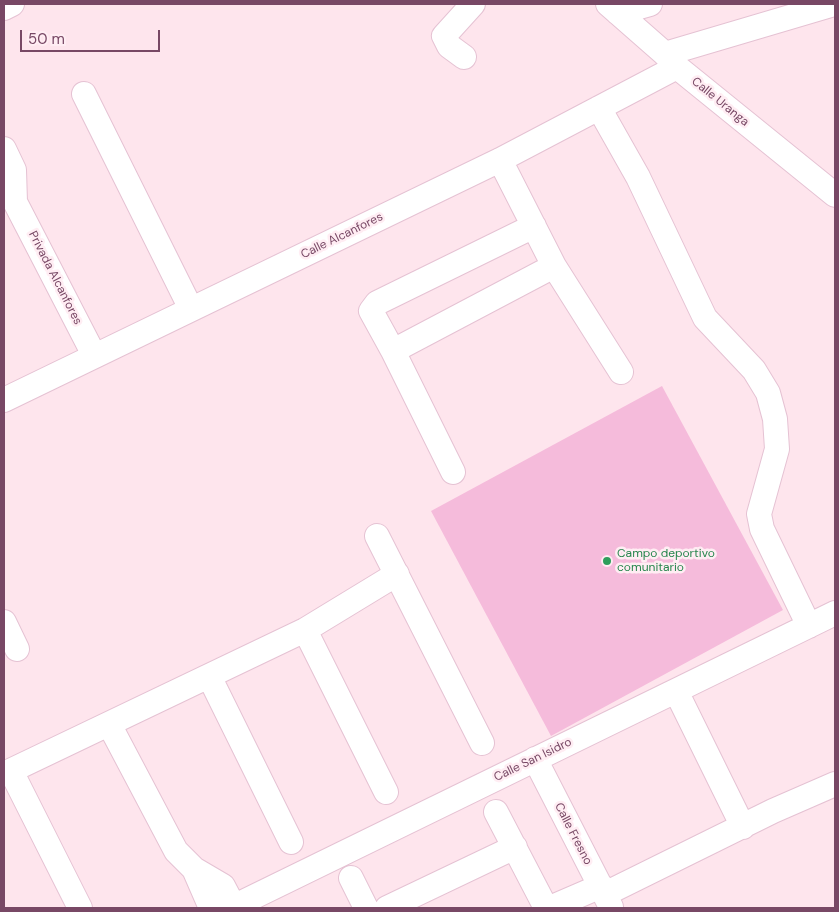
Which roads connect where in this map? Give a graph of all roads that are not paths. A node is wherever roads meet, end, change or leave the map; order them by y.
1 (12, 4) edge
2 (473, 4) edge
3 (650, 4) edge
4 (834, 4) edge
5 (4, 8) edge
6 (613, 8) edge
7 (835, 10) edge
8 (464, 57) dead end
9 (671, 61) junction
10 (84, 94) dead end
11 (599, 108) junction
12 (4, 149) edge
13 (500, 160) junction
14 (825, 177) edge
15 (835, 195) edge
16 (534, 226) junction
17 (554, 266) junction
18 (191, 309) junction
19 (393, 351) junction
20 (94, 355) junction
21 (621, 372) dead end
22 (4, 400) edge
23 (453, 472) dead end
24 (377, 536) dead end
25 (397, 574) junction
26 (835, 613) edge
27 (4, 622) edge
28 (809, 626) junction
29 (306, 630) junction
30 (17, 650) dead end
31 (209, 676) junction
32 (676, 691) junction
33 (109, 724) junction
34 (482, 743) dead end
35 (535, 759) junction
36 (8, 772) edge
37 (835, 784) edge
38 (386, 792) dead end
39 (496, 812) dead end
40 (743, 827) junction
41 (291, 842) dead end
42 (515, 847) junction
43 (351, 878) dead end
44 (604, 899) edge
45 (80, 908) edge
46 (225, 908) edge
47 (366, 908) edge
48 (388, 908) edge
49 (546, 908) edge
50 (550, 908) edge

1 - 5 street
2 - 8 street
3 - 6 street
4 - 7 street
4 - 9 street, Calle Alcanfores
6 - 9 street, Calle Uranga
9 - 11 street, Calle Alcanfores
9 - 14 street, Calle Uranga
10 - 18 street
11 - 13 street, Calle Alcanfores
11 - 28 street
12 - 20 street, Privada Alcanfores
13 - 16 street
13 - 18 street, Calle Alcanfores
14 - 15 street, Calle Uranga
16 - 17 street
16 - 19 street
17 - 19 street
17 - 21 street
18 - 20 street, Calle Alcanfores
19 - 23 street
20 - 22 street, Calle Alcanfores
24 - 25 street
25 - 29 street
25 - 34 street
26 - 28 street, Calle San Isidro
27 - 30 street
28 - 32 street, Calle San Isidro
29 - 31 street
29 - 38 street
31 - 33 street
31 - 41 street
32 - 35 street, Calle San Isidro
32 - 40 street
33 - 36 street
33 - 46 street
35 - 44 street, Calle Fresno
35 - 46 street, Calle San Isidro
36 - 45 street
37 - 40 street
39 - 42 street
40 - 44 street
42 - 48 street
42 - 49 street
43 - 47 street
44 - 50 street

